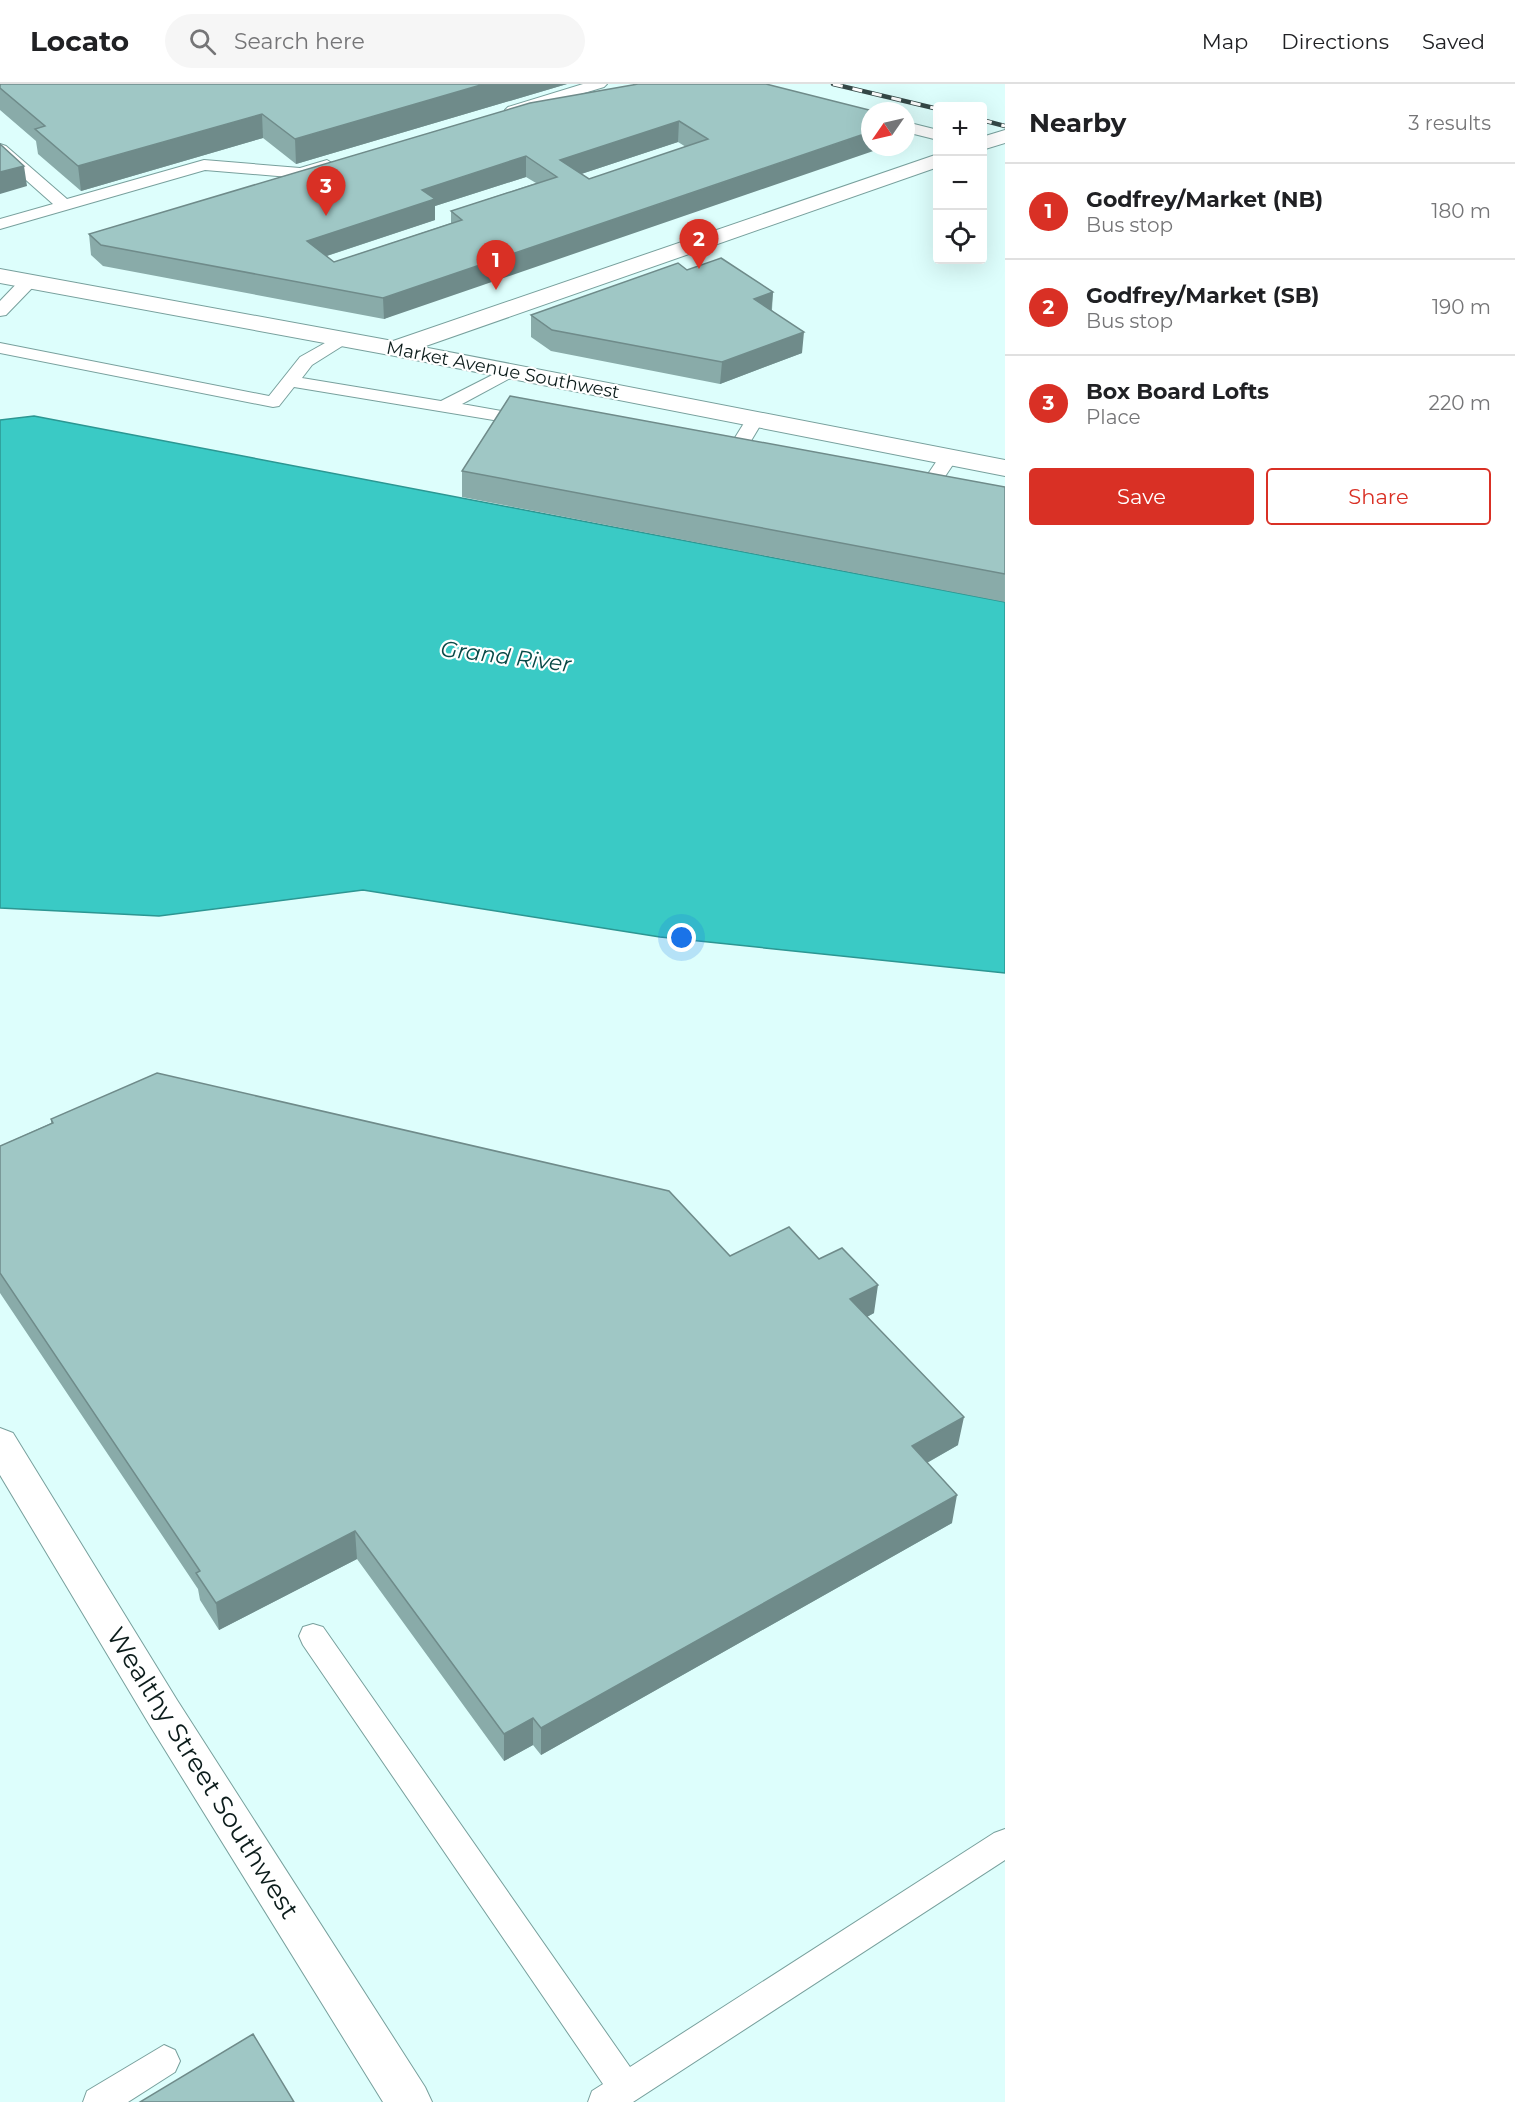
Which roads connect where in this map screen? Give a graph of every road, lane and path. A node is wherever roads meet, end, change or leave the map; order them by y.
1 (598, 84) edge
2 (495, 115) edge
3 (915, 129) edge
4 (933, 134) edge
5 (1005, 136) edge
6 (987, 142) edge
7 (0, 149) edge
8 (346, 159) edge
9 (933, 162) edge
10 (64, 205) junction
11 (0, 224) edge
12 (0, 276) edge
13 (29, 281) junction
14 (0, 311) edge
15 (341, 339) junction
16 (0, 348) edge
17 (395, 349) junction
18 (510, 371) junction
19 (290, 381) junction
20 (443, 407) junction
21 (755, 419) junction
22 (548, 424) edge
23 (709, 453) edge
24 (732, 457) junction
25 (949, 457) junction
26 (754, 462) edge
27 (1005, 468) edge
28 (900, 491) edge
29 (923, 495) junction
30 (946, 500) edge
31 (0, 1443) edge
32 (313, 1636) dead end
33 (1005, 1843) edge
34 (164, 2061) dead end
35 (614, 2095) edge
36 (99, 2102) edge
37 (409, 2102) edge

1 - 2 lane
3 - 4 lane
5 - 6 main road
7 - 10 lane
8 - 10 lane
9 - 17 main road
10 - 11 lane
12 - 13 main road, Market Avenue Southwest
13 - 14 lane
13 - 15 main road, Market Avenue Southwest
15 - 17 main road, Market Avenue Southwest
15 - 19 lane
16 - 19 lane
17 - 18 main road, Market Avenue Southwest
18 - 20 lane
18 - 21 main road, Market Avenue Southwest
19 - 20 lane
20 - 22 lane
21 - 24 lane
21 - 25 main road, Market Avenue Southwest
23 - 24 lane
24 - 26 lane
25 - 27 main road, Market Avenue Southwest
25 - 29 lane
28 - 29 lane
29 - 30 lane
31 - 37 main road, Wealthy Street Southwest
32 - 35 lane
33 - 35 lane
34 - 36 lane

